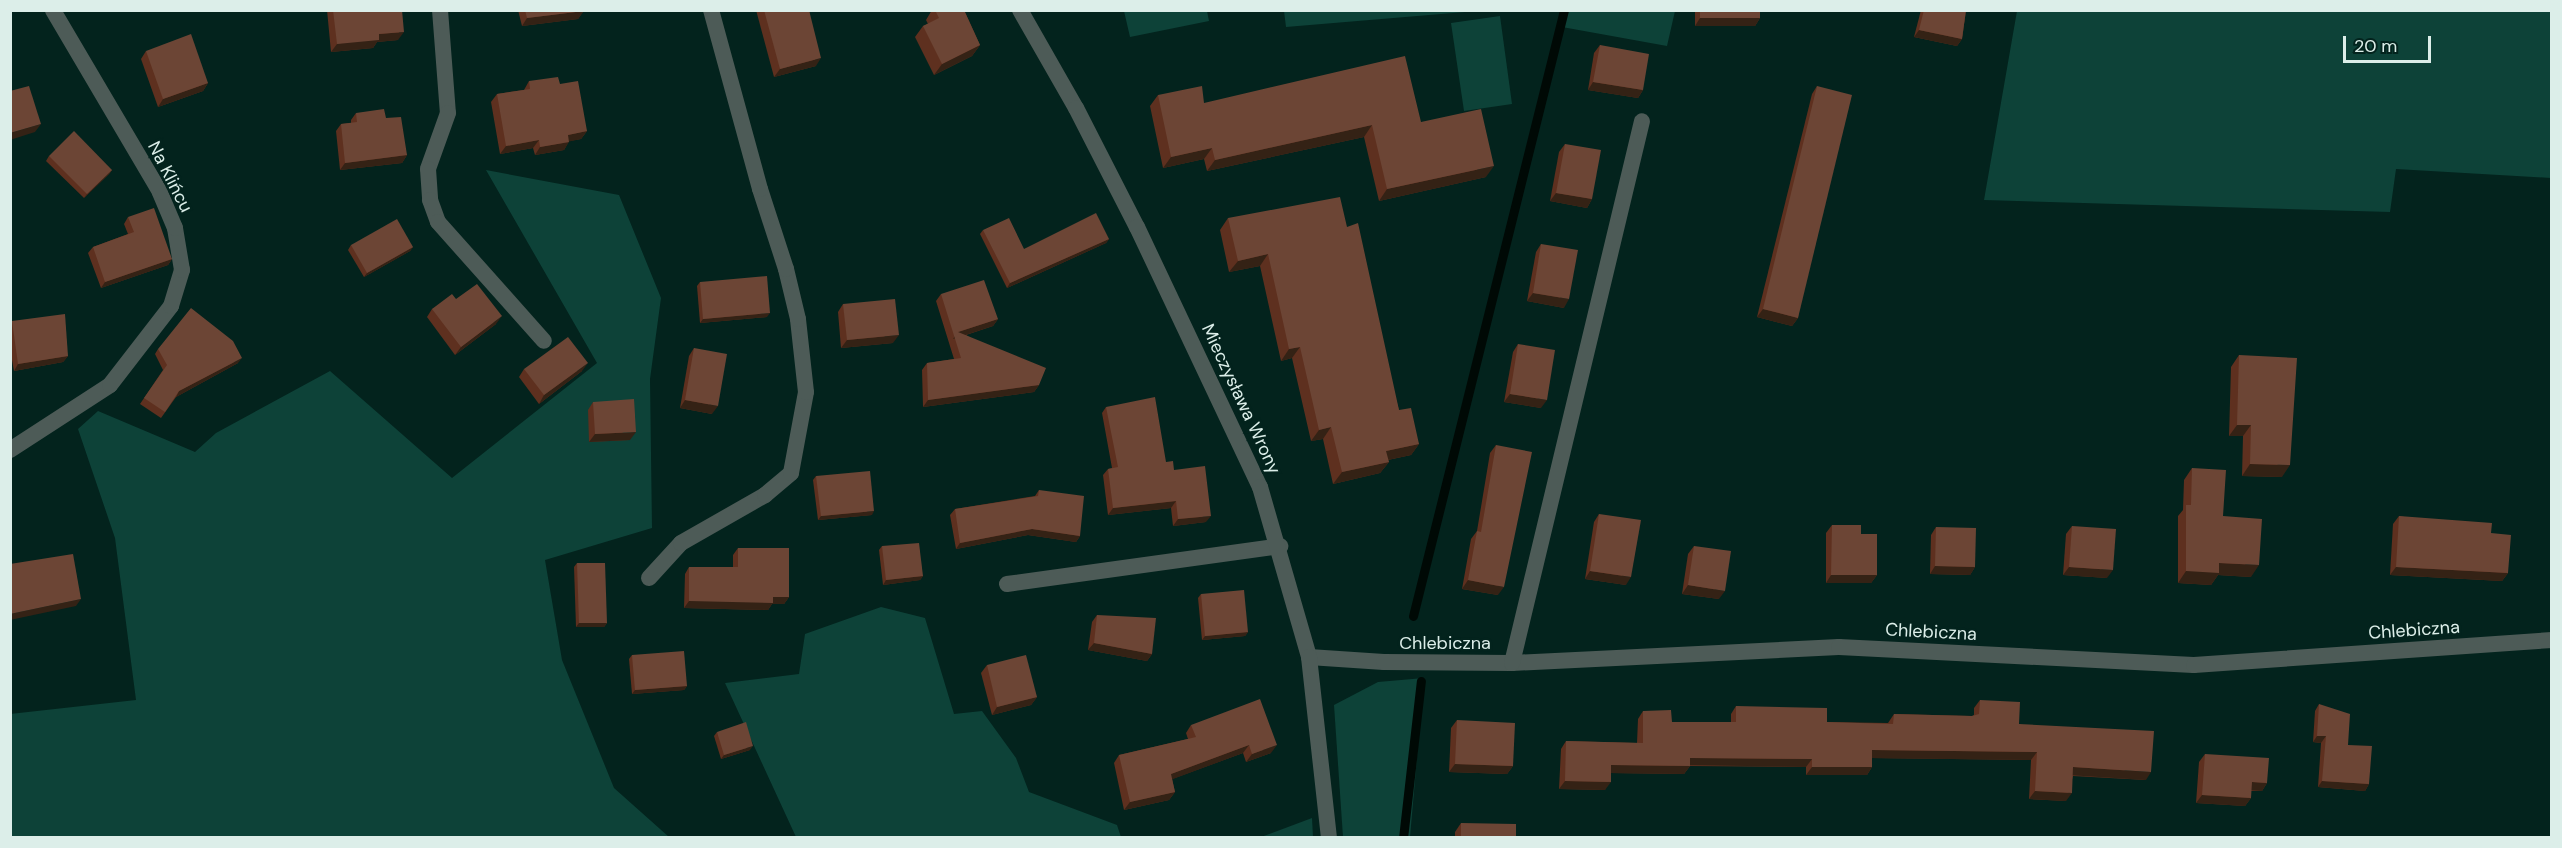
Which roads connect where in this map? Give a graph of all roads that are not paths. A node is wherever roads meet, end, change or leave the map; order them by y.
1 (53, 10) edge
2 (440, 10) edge
3 (711, 10) edge
4 (1020, 10) edge
5 (1642, 121) dead end
6 (544, 341) dead end
7 (10, 450) edge
8 (1280, 546) junction
9 (650, 578) dead end
10 (1007, 584) dead end
11 (2552, 640) edge
12 (1309, 657) junction
13 (1512, 663) junction
14 (1329, 837) edge

1 - 7 street, Na Klińcu
2 - 6 street
3 - 9 street
4 - 8 street, Mieczysława Wrony
5 - 13 street
8 - 10 street
8 - 12 street, Mieczysława Wrony
11 - 13 street, Chlebiczna
12 - 13 street, Chlebiczna
12 - 14 street, Mieczysława Wrony

